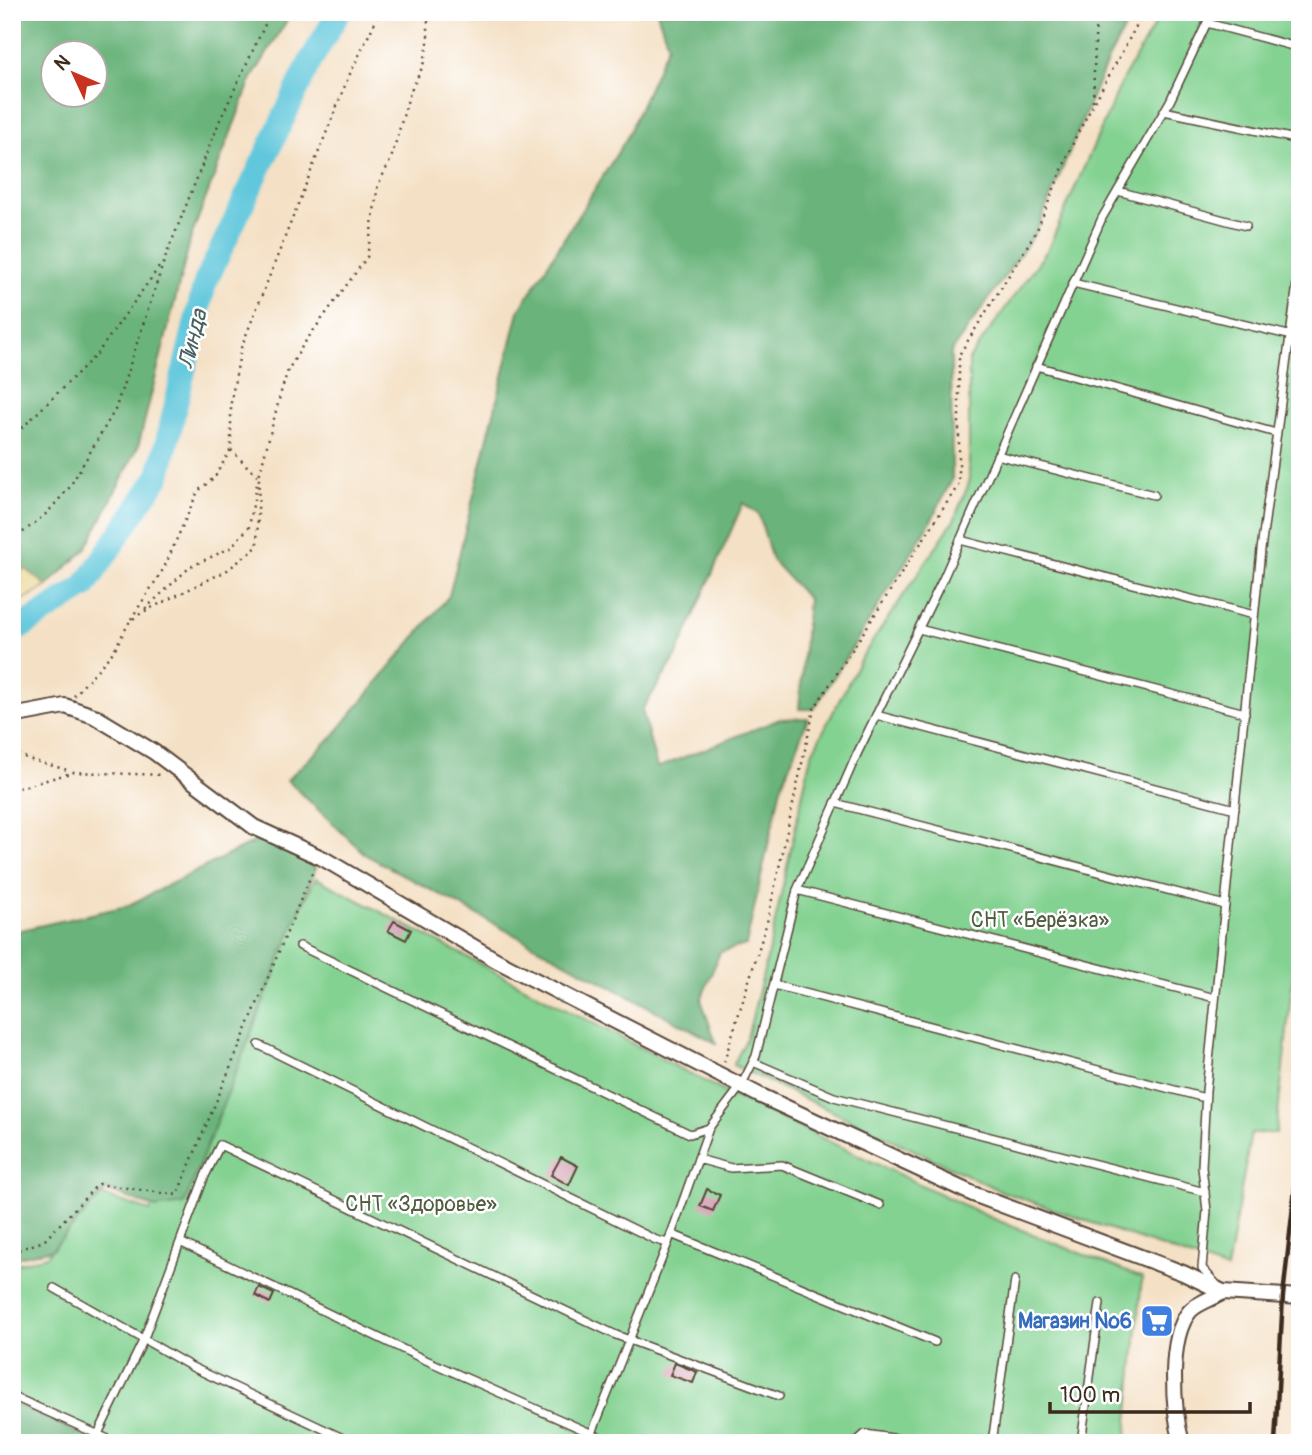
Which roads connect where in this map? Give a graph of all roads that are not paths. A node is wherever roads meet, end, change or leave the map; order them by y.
1 (1212, 12) edge
2 (1207, 23) junction
3 (1300, 48) edge
4 (1164, 111) junction
5 (1300, 140) edge
6 (1118, 191) junction
7 (1246, 226) dead end
8 (1300, 262) edge
9 (1073, 283) junction
10 (1288, 335) junction
11 (1036, 366) junction
12 (1276, 433) junction
13 (997, 456) junction
14 (1154, 495) dead end
15 (960, 540) junction
16 (1254, 615) junction
17 (919, 629) junction
18 (1244, 713) junction
19 (876, 715) junction
20 (12, 716) edge
21 (835, 803) junction
22 (1235, 808) junction
23 (797, 890) junction
24 (1225, 905) junction
25 (300, 946) dead end
26 (774, 985) junction
27 (1215, 998) junction
28 (260, 1045) dead end
29 (753, 1062) junction
30 (741, 1086) junction
31 (1205, 1098) junction
32 (709, 1128) junction
33 (698, 1159) junction
34 (1205, 1192) junction
35 (880, 1205) dead end
36 (671, 1234) junction
37 (182, 1243) junction
38 (668, 1243) junction
39 (1015, 1280) dead end
40 (54, 1288) dead end
41 (1223, 1292) junction
42 (1300, 1297) edge
43 (1100, 1303) dead end
44 (629, 1338) junction
45 (143, 1341) junction
46 (934, 1342) dead end
47 (12, 1396) edge
48 (779, 1396) dead end
49 (98, 1434) junction
50 (591, 1434) junction
51 (117, 1443) edge
52 (353, 1443) edge
53 (587, 1443) edge
54 (613, 1443) edge
55 (855, 1443) edge
56 (926, 1443) edge
57 (992, 1443) edge
58 (1081, 1443) edge
59 (1182, 1443) edge

1 - 2 lane
2 - 3 lane
2 - 4 lane
4 - 5 lane
4 - 6 lane
6 - 7 lane
6 - 9 lane
8 - 10 lane
9 - 10 lane
9 - 11 lane
10 - 12 lane
11 - 12 lane
11 - 13 lane
12 - 16 lane
13 - 14 lane
13 - 15 lane
15 - 16 lane
15 - 17 lane
16 - 18 lane
17 - 18 lane
17 - 19 lane
18 - 22 lane
19 - 21 lane
19 - 22 lane
20 - 30 street
21 - 23 lane
21 - 24 lane
22 - 24 lane
23 - 26 lane
23 - 27 lane
24 - 27 lane
25 - 32 lane
26 - 29 lane
26 - 31 lane
27 - 31 lane
28 - 38 lane
29 - 30 lane
29 - 34 lane
30 - 32 lane
30 - 41 street
31 - 34 lane
32 - 33 lane
33 - 35 lane
33 - 36 lane
34 - 41 lane
36 - 38 lane
36 - 46 lane
37 - 44 lane
37 - 45 lane
37 - 50 lane
38 - 44 lane
39 - 57 lane
40 - 45 lane
41 - 42 street
41 - 59 street
43 - 58 lane
44 - 48 lane
44 - 50 lane
45 - 49 lane
45 - 52 lane
47 - 49 lane
49 - 51 lane
50 - 53 lane
50 - 54 lane
55 - 56 lane

